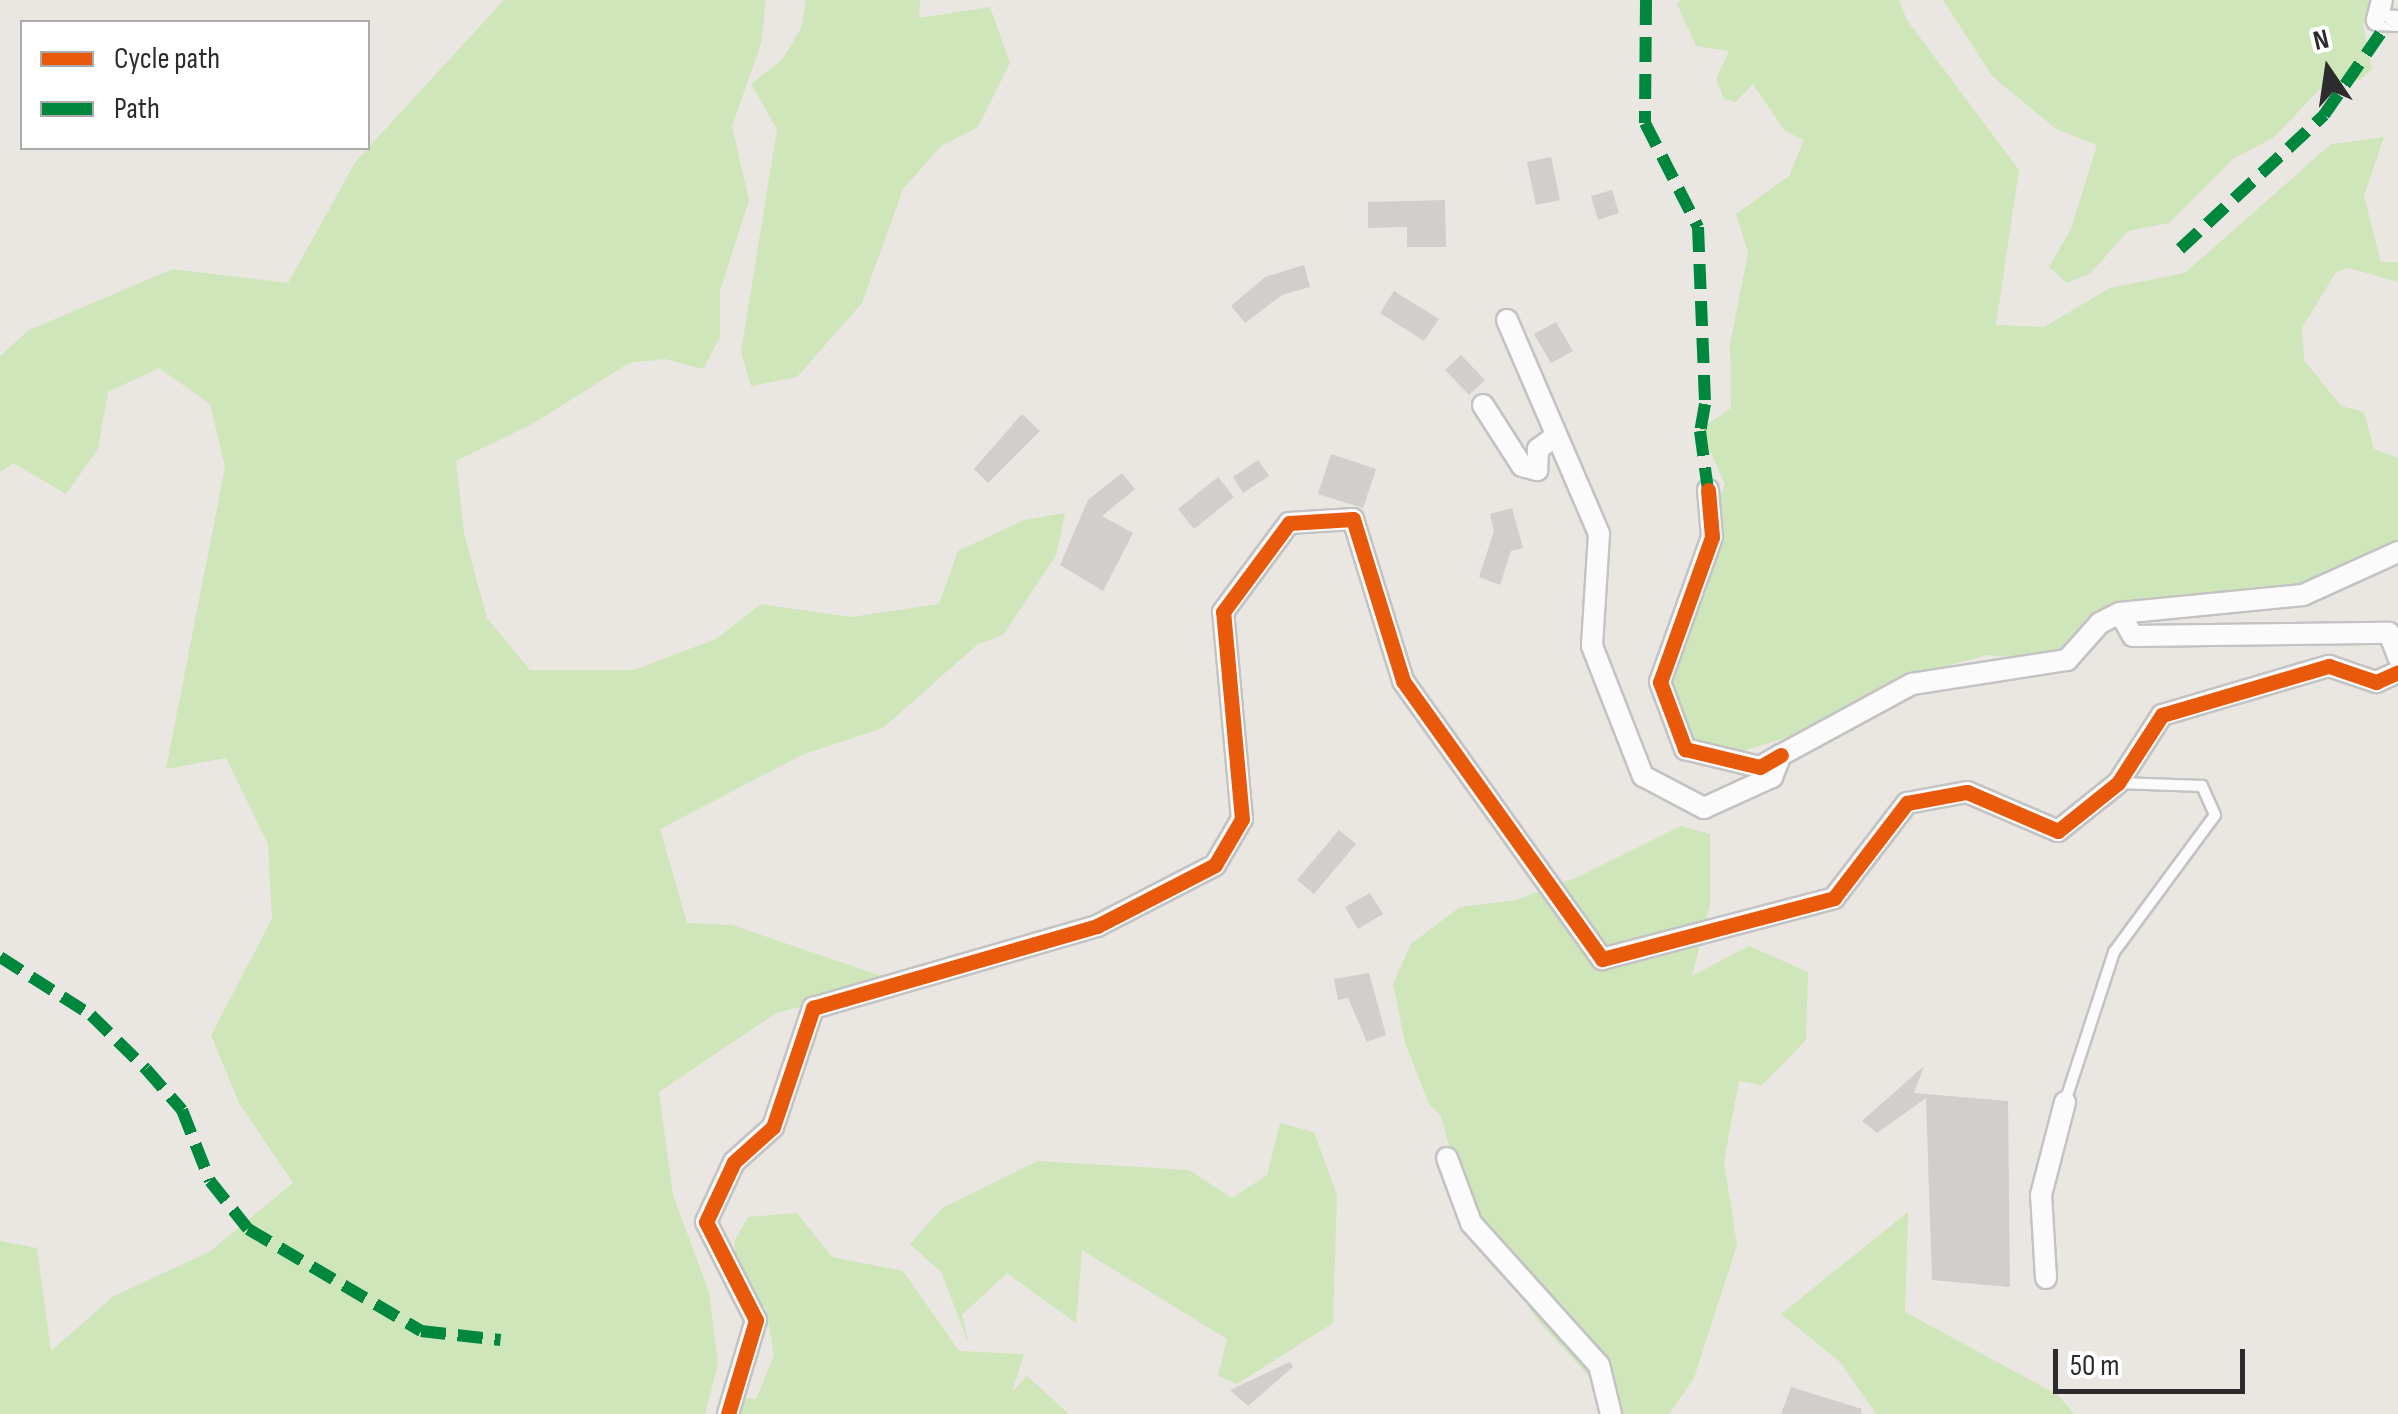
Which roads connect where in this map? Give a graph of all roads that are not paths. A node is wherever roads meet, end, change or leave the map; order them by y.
1 (2382, 0) edge
2 (2398, 22) edge
3 (1507, 320) dead end
4 (1483, 405) dead end
5 (1552, 438) junction
6 (1708, 490) dead end
7 (2398, 552) edge
8 (2120, 613) junction
9 (2398, 658) edge
10 (2398, 672) edge
11 (1781, 755) junction
12 (2118, 782) junction
13 (2065, 1102) joint
14 (1446, 1158) dead end
15 (2046, 1278) dead end
16 (728, 1414) edge
17 (1611, 1414) edge

1 - 2 street
3 - 5 street
4 - 5 street
5 - 11 street
6 - 11 street
7 - 8 street
8 - 9 street
8 - 11 street
10 - 12 street
12 - 13 lane
12 - 16 street
13 - 15 street
14 - 17 street

